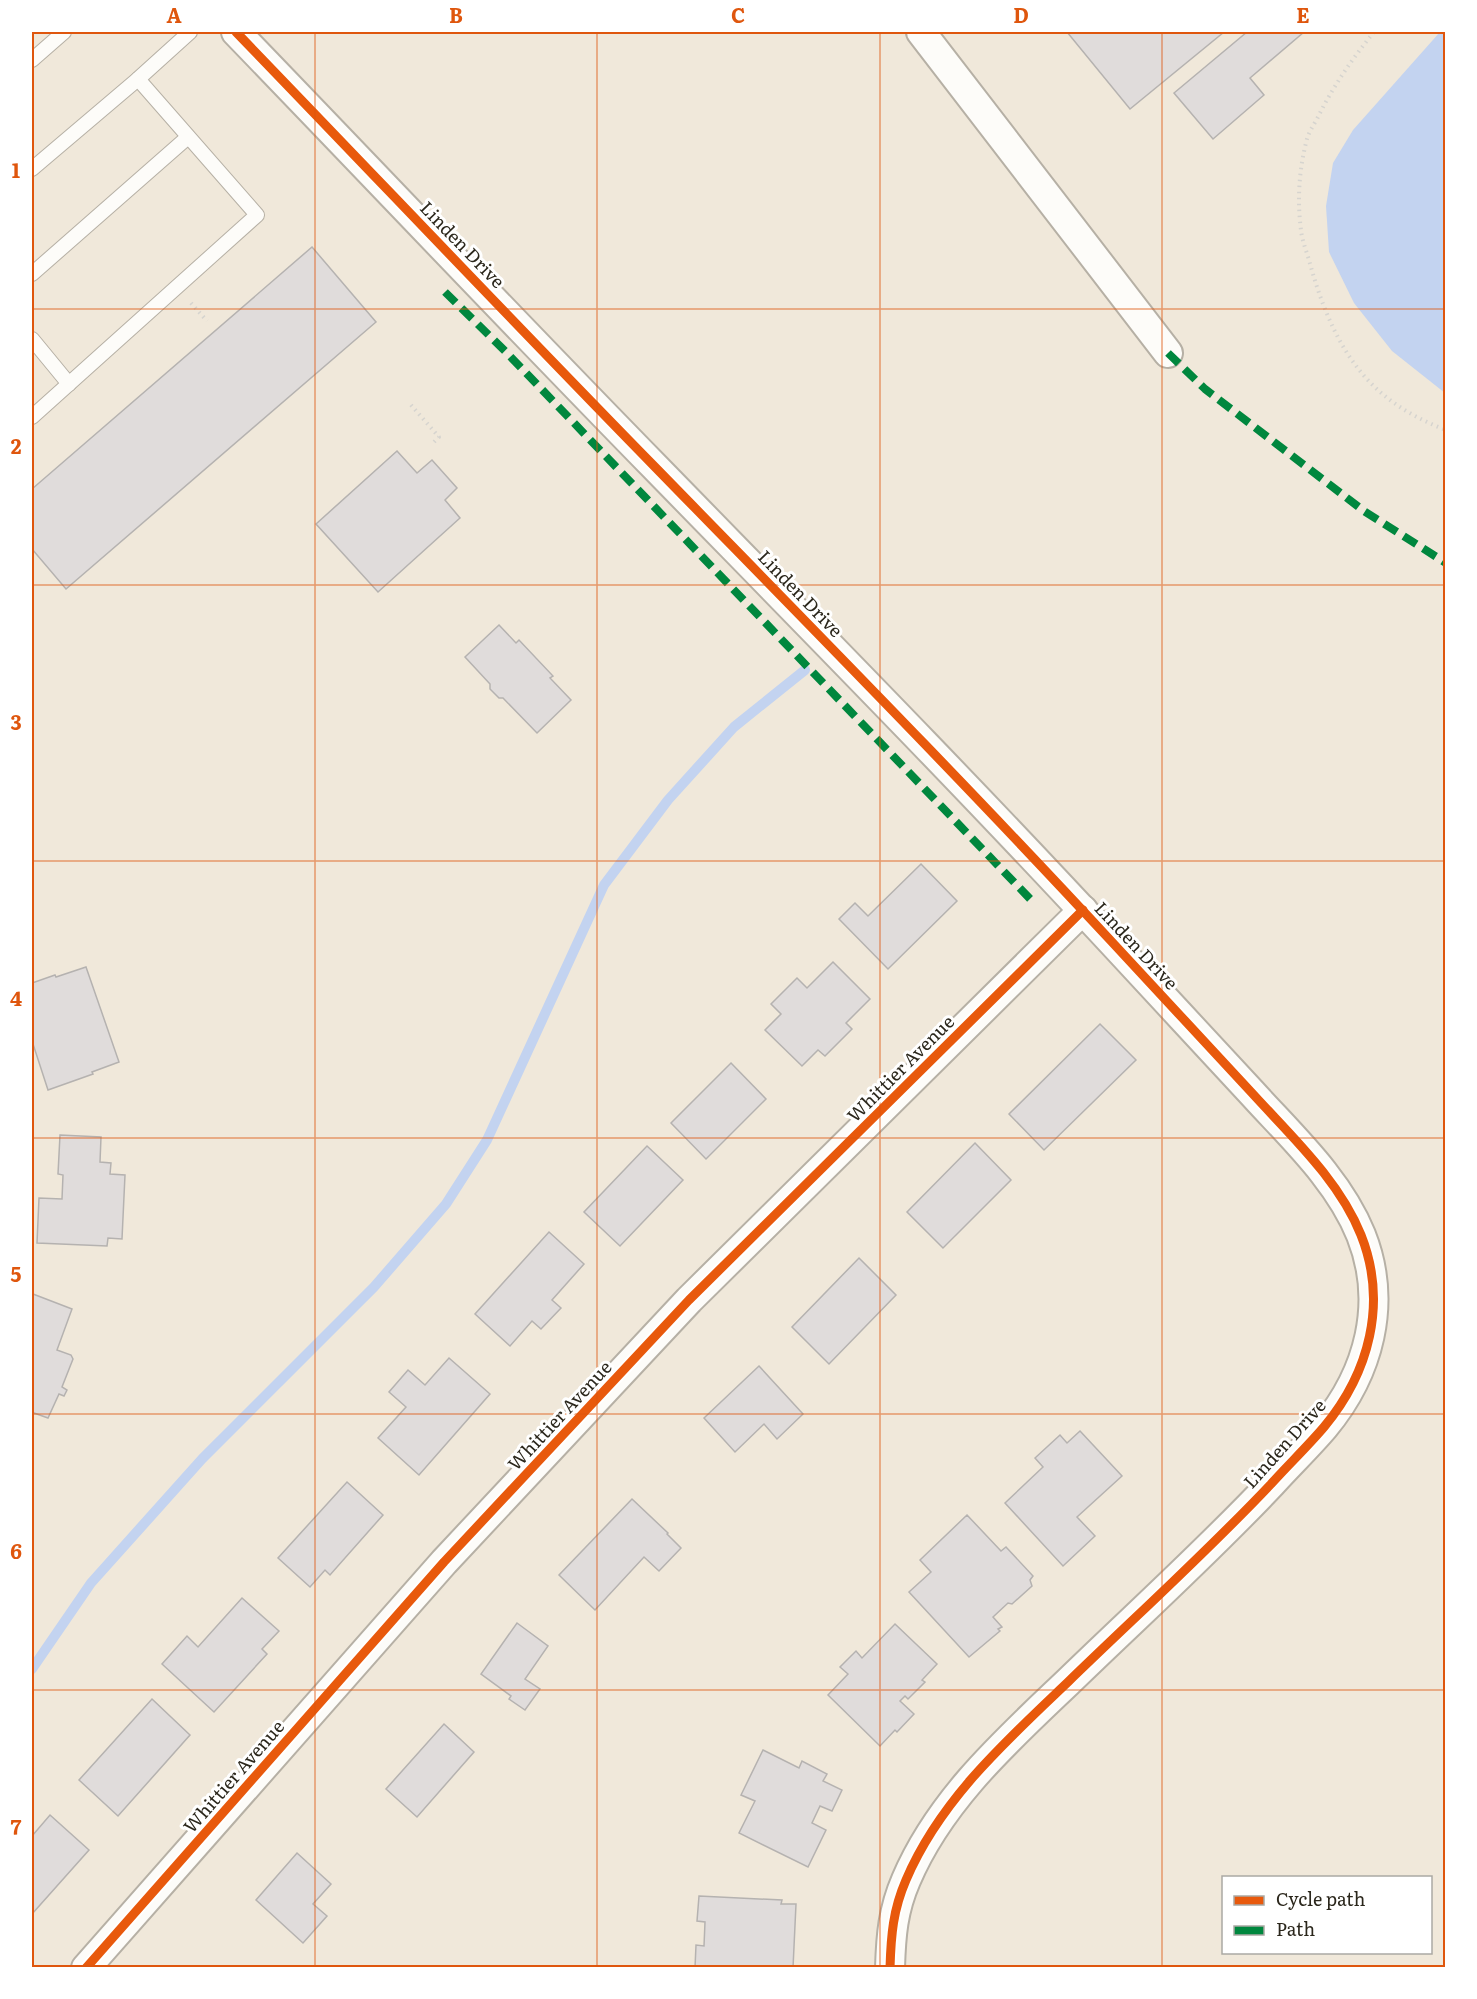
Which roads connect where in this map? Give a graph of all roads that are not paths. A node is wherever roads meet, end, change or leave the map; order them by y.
1 (64, 32) edge
2 (190, 32) edge
3 (236, 32) edge
4 (921, 32) edge
5 (32, 60) edge
6 (138, 80) junction
7 (188, 137) junction
8 (32, 169) edge
9 (32, 274) edge
10 (32, 339) edge
11 (1168, 353) dead end
12 (69, 384) junction
13 (32, 417) edge
14 (1083, 910) junction
15 (86, 1968) edge
16 (890, 1968) edge

1 - 5 lane
2 - 6 lane
3 - 14 street, Linden Drive
4 - 11 street
6 - 7 lane
6 - 8 lane
7 - 9 lane
7 - 12 lane
10 - 12 lane
12 - 13 lane
14 - 15 street, Whittier Avenue
14 - 16 street, Linden Drive

